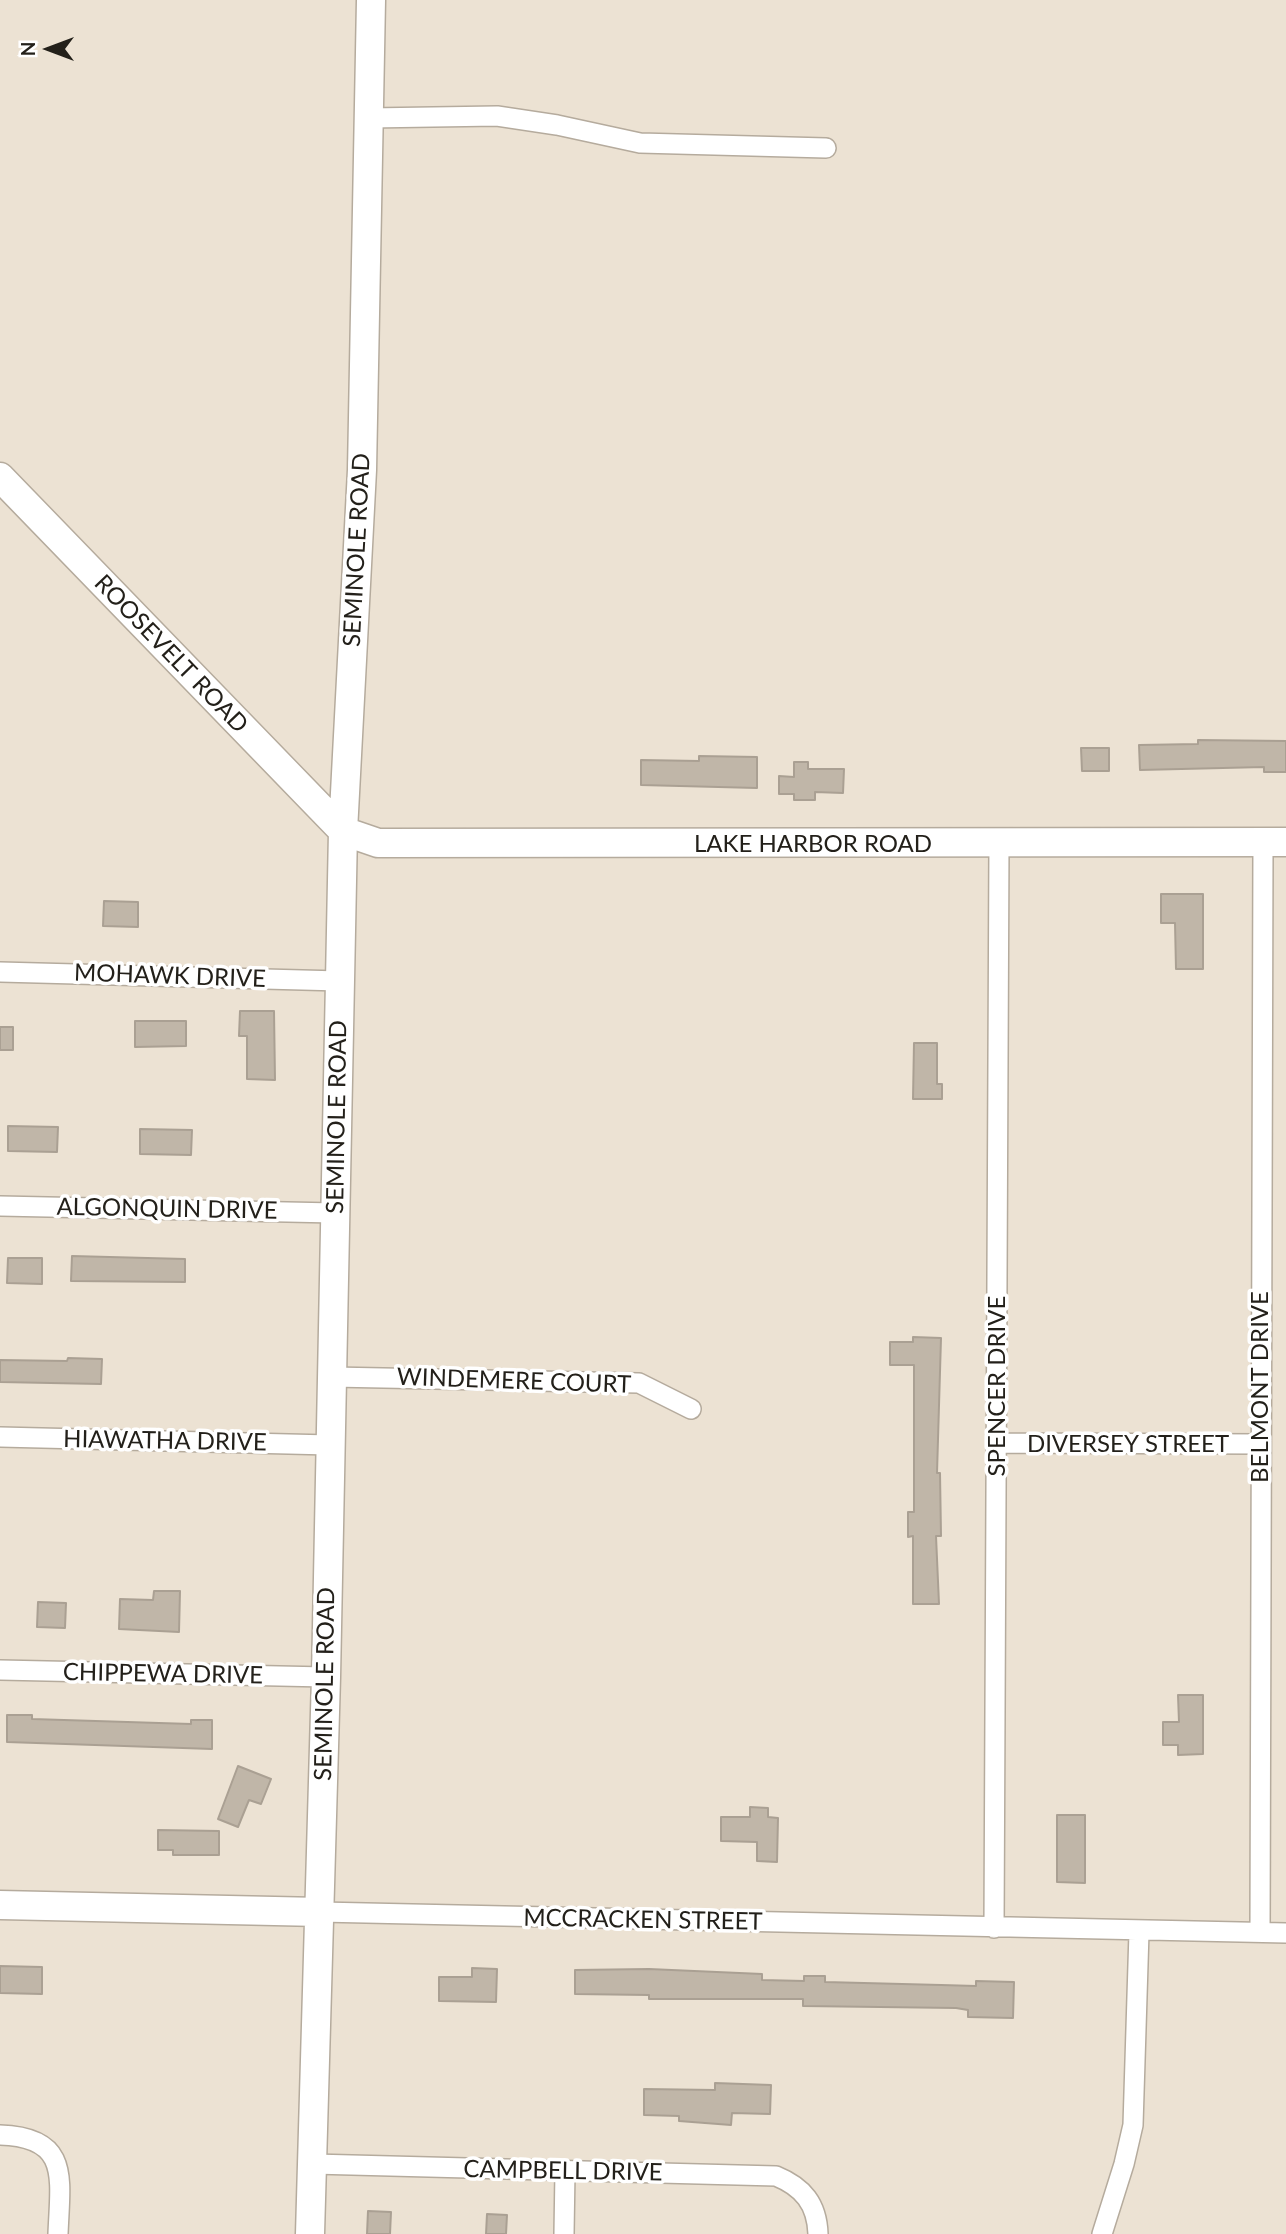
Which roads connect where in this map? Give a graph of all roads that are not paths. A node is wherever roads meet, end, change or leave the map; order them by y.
1 (371, 0) edge
2 (369, 118) junction
3 (826, 148) dead end
4 (0, 477) edge
5 (342, 831) junction
6 (1275, 842) edge
7 (999, 843) junction
8 (0, 972) edge
9 (341, 981) junction
10 (0, 1206) edge
11 (335, 1213) junction
12 (332, 1377) junction
13 (691, 1409) dead end
14 (0, 1437) edge
15 (997, 1443) junction
16 (1260, 1444) junction
17 (330, 1445) junction
18 (0, 1670) edge
19 (326, 1677) junction
20 (0, 1905) edge
21 (320, 1912) junction
22 (994, 1928) junction
23 (1139, 1932) junction
24 (1259, 1932) junction
25 (1286, 1933) edge
26 (0, 2135) edge
27 (313, 2164) junction
28 (565, 2171) junction
29 (58, 2234) edge
30 (310, 2234) edge
31 (564, 2234) edge
32 (818, 2234) edge
33 (1102, 2234) edge

1 - 2 street, SEMINOLE ROAD
2 - 3 street
2 - 5 street, SEMINOLE ROAD
4 - 5 street, ROOSEVELT ROAD
5 - 7 street, LAKE HARBOR ROAD
5 - 9 street, SEMINOLE ROAD
6 - 7 street, LAKE HARBOR ROAD
6 - 16 street, BELMONT DRIVE
7 - 15 street, SPENCER DRIVE
8 - 9 street, MOHAWK DRIVE
9 - 11 street, SEMINOLE ROAD
10 - 11 street, ALGONQUIN DRIVE
11 - 12 street, SEMINOLE ROAD
12 - 13 street, WINDEMERE COURT
12 - 17 street, SEMINOLE ROAD
14 - 17 street, HIAWATHA DRIVE
15 - 16 street, DIVERSEY STREET
15 - 22 street, SPENCER DRIVE
16 - 24 street, BELMONT DRIVE
17 - 19 street, SEMINOLE ROAD
18 - 19 street, CHIPPEWA DRIVE
19 - 21 street, SEMINOLE ROAD
20 - 21 street, MCCRACKEN STREET
21 - 22 street, MCCRACKEN STREET
21 - 27 street, SEMINOLE ROAD
22 - 23 street, MCCRACKEN STREET
23 - 24 street, MCCRACKEN STREET
23 - 33 street
24 - 25 street, MCCRACKEN STREET
26 - 29 street
27 - 28 street, CAMPBELL DRIVE
27 - 30 street, SEMINOLE ROAD
28 - 31 street
28 - 32 street, CAMPBELL DRIVE

